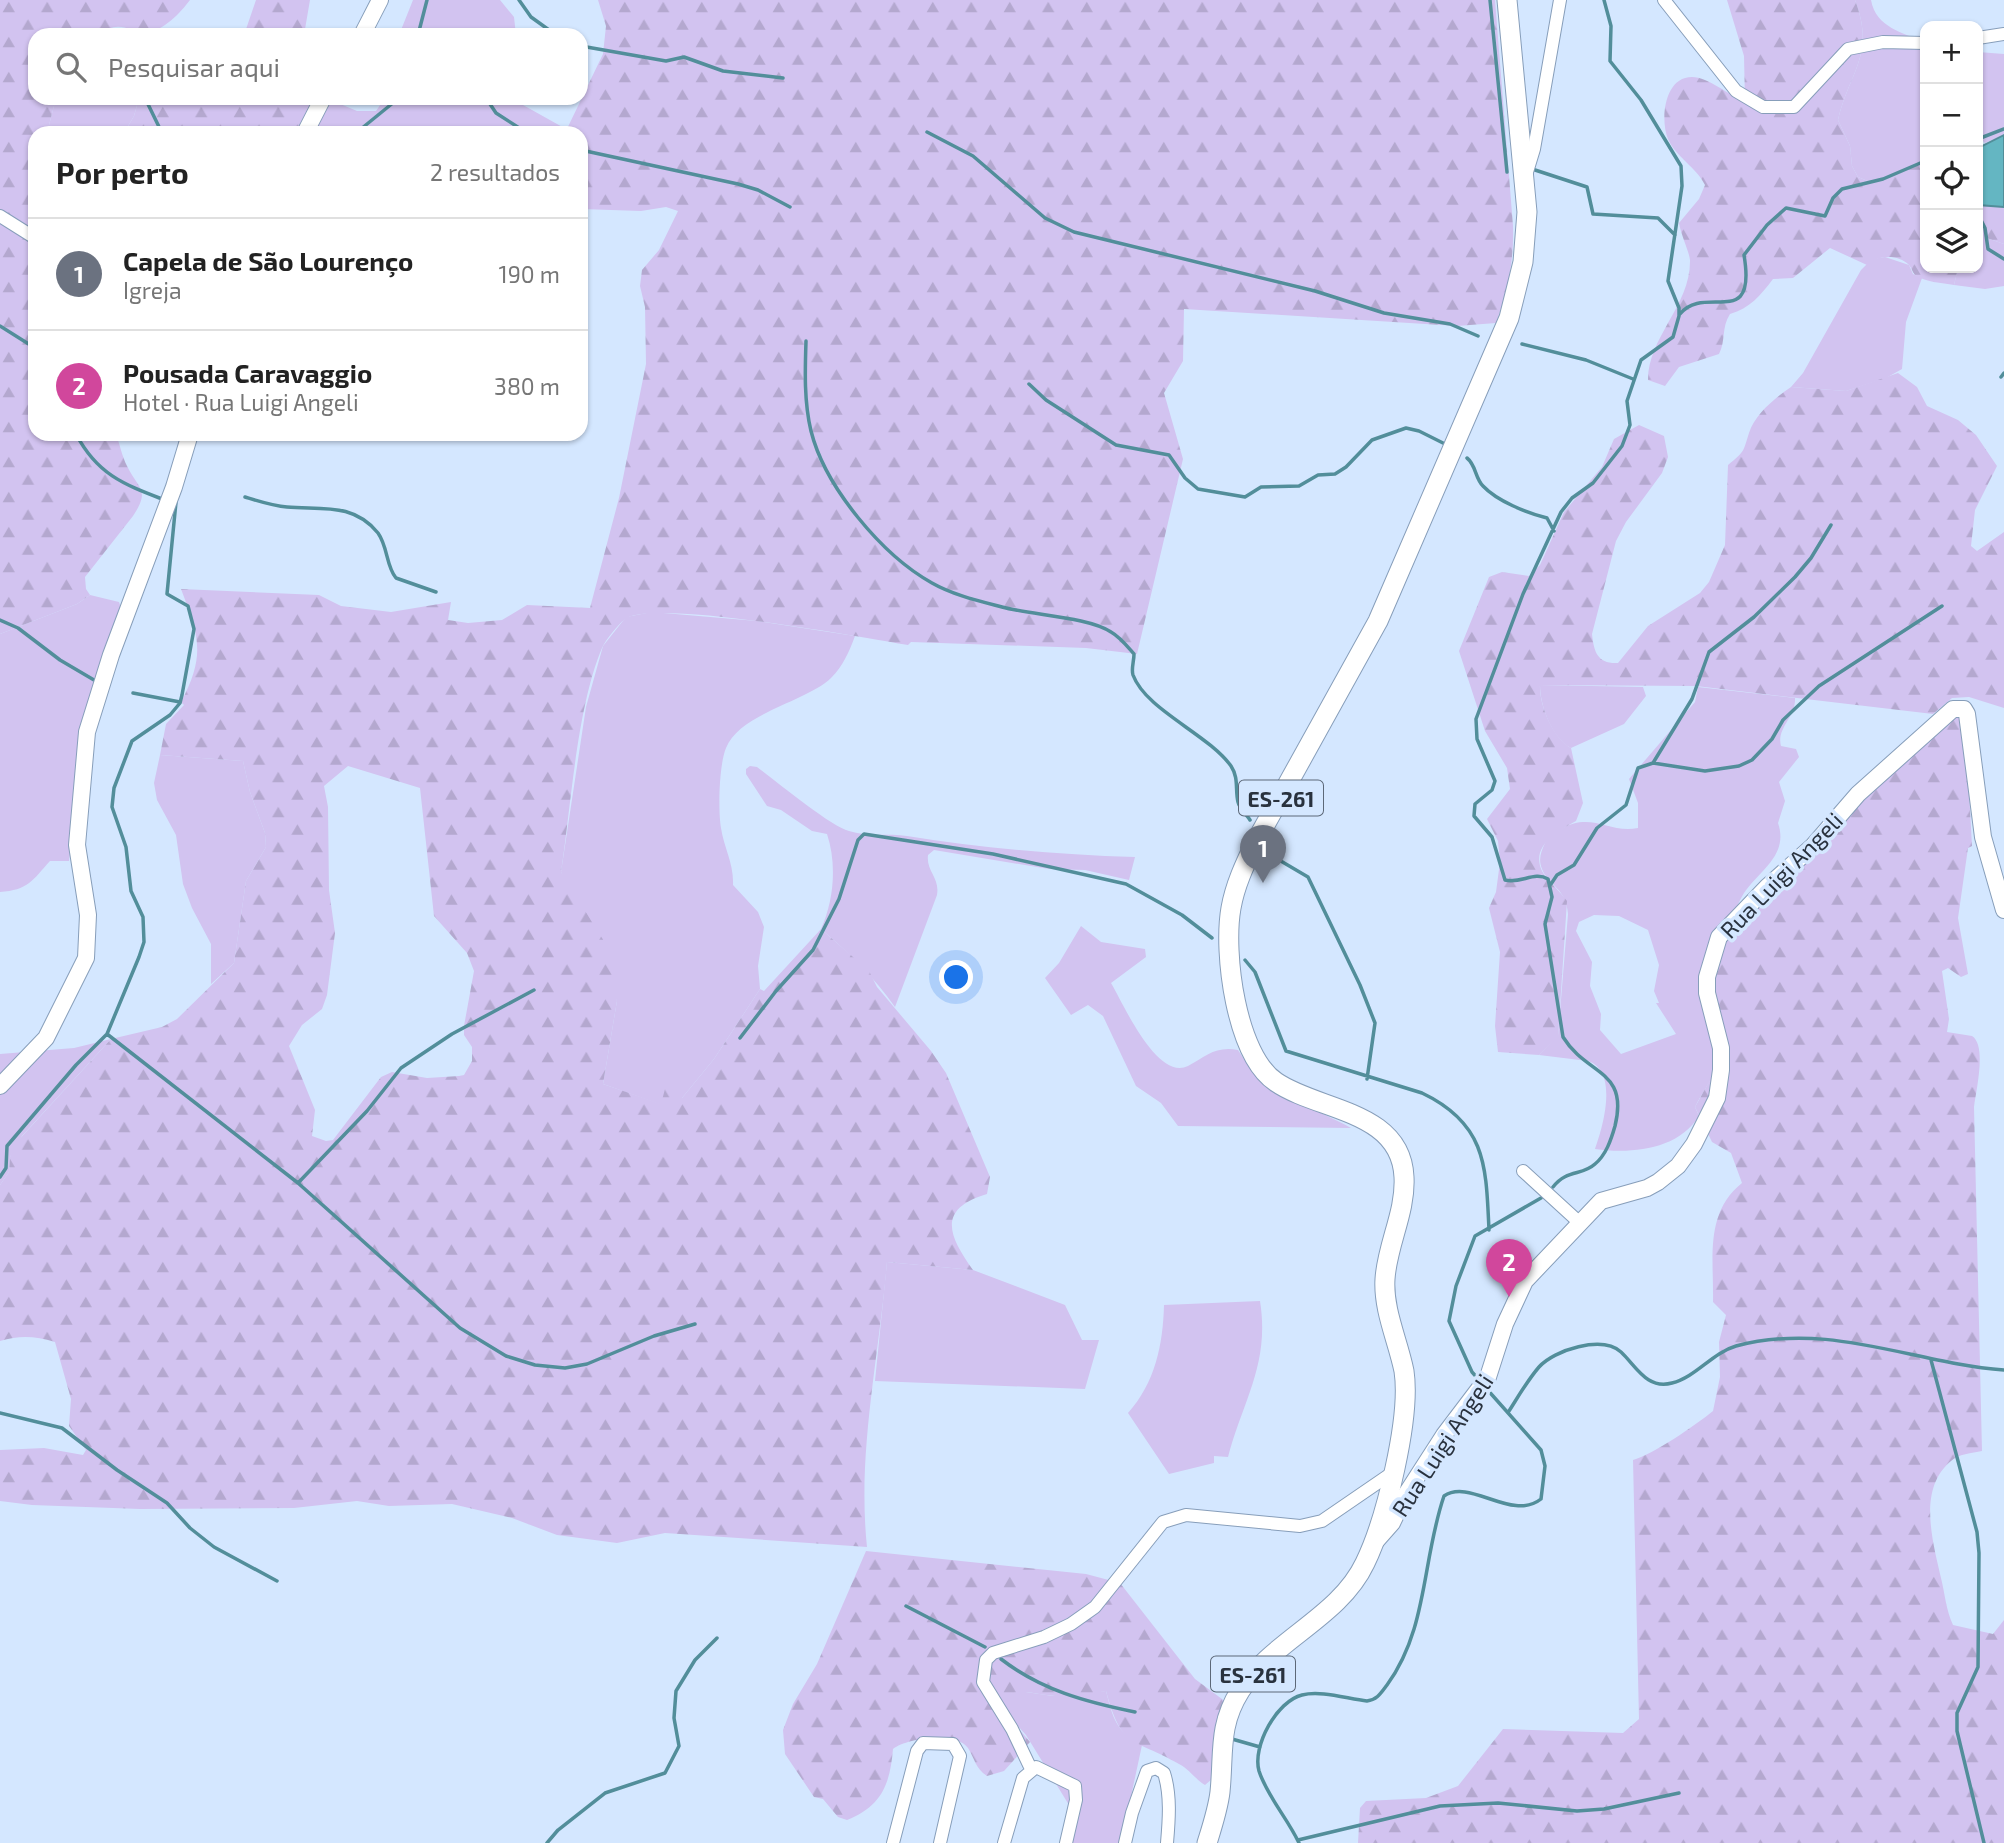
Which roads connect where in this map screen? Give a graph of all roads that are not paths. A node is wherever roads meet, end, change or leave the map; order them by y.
1 (380, 0) edge
2 (1507, 0) edge
3 (1560, 0) edge
4 (1664, 0) edge
5 (366, 28) edge
6 (2004, 34) edge
7 (1983, 37) edge
8 (1920, 43) edge
9 (319, 105) edge
10 (309, 126) edge
11 (1524, 183) junction
12 (0, 216) edge
13 (28, 234) edge
14 (188, 441) edge
15 (2004, 910) edge
16 (0, 1086) edge
17 (1523, 1171) dead end
18 (1581, 1224) junction
19 (1392, 1472) junction
20 (1374, 1544) junction
21 (1031, 1769) junction
22 (893, 1843) edge
23 (940, 1843) edge
24 (1004, 1843) edge
25 (1066, 1843) edge
26 (1125, 1843) edge
27 (1167, 1843) edge
28 (1207, 1843) edge

1 - 5 street
2 - 11 main road, ES-261
3 - 11 street
4 - 8 street
6 - 7 street
9 - 10 street
11 - 19 main road, ES-261
12 - 13 street
14 - 16 street
15 - 18 street, Rua Luigi Angeli
17 - 18 street
18 - 20 street, Rua Luigi Angeli
19 - 20 main road, ES-261
19 - 21 street
20 - 28 main road, ES-261
21 - 24 street
21 - 25 street
22 - 23 street
26 - 27 street

